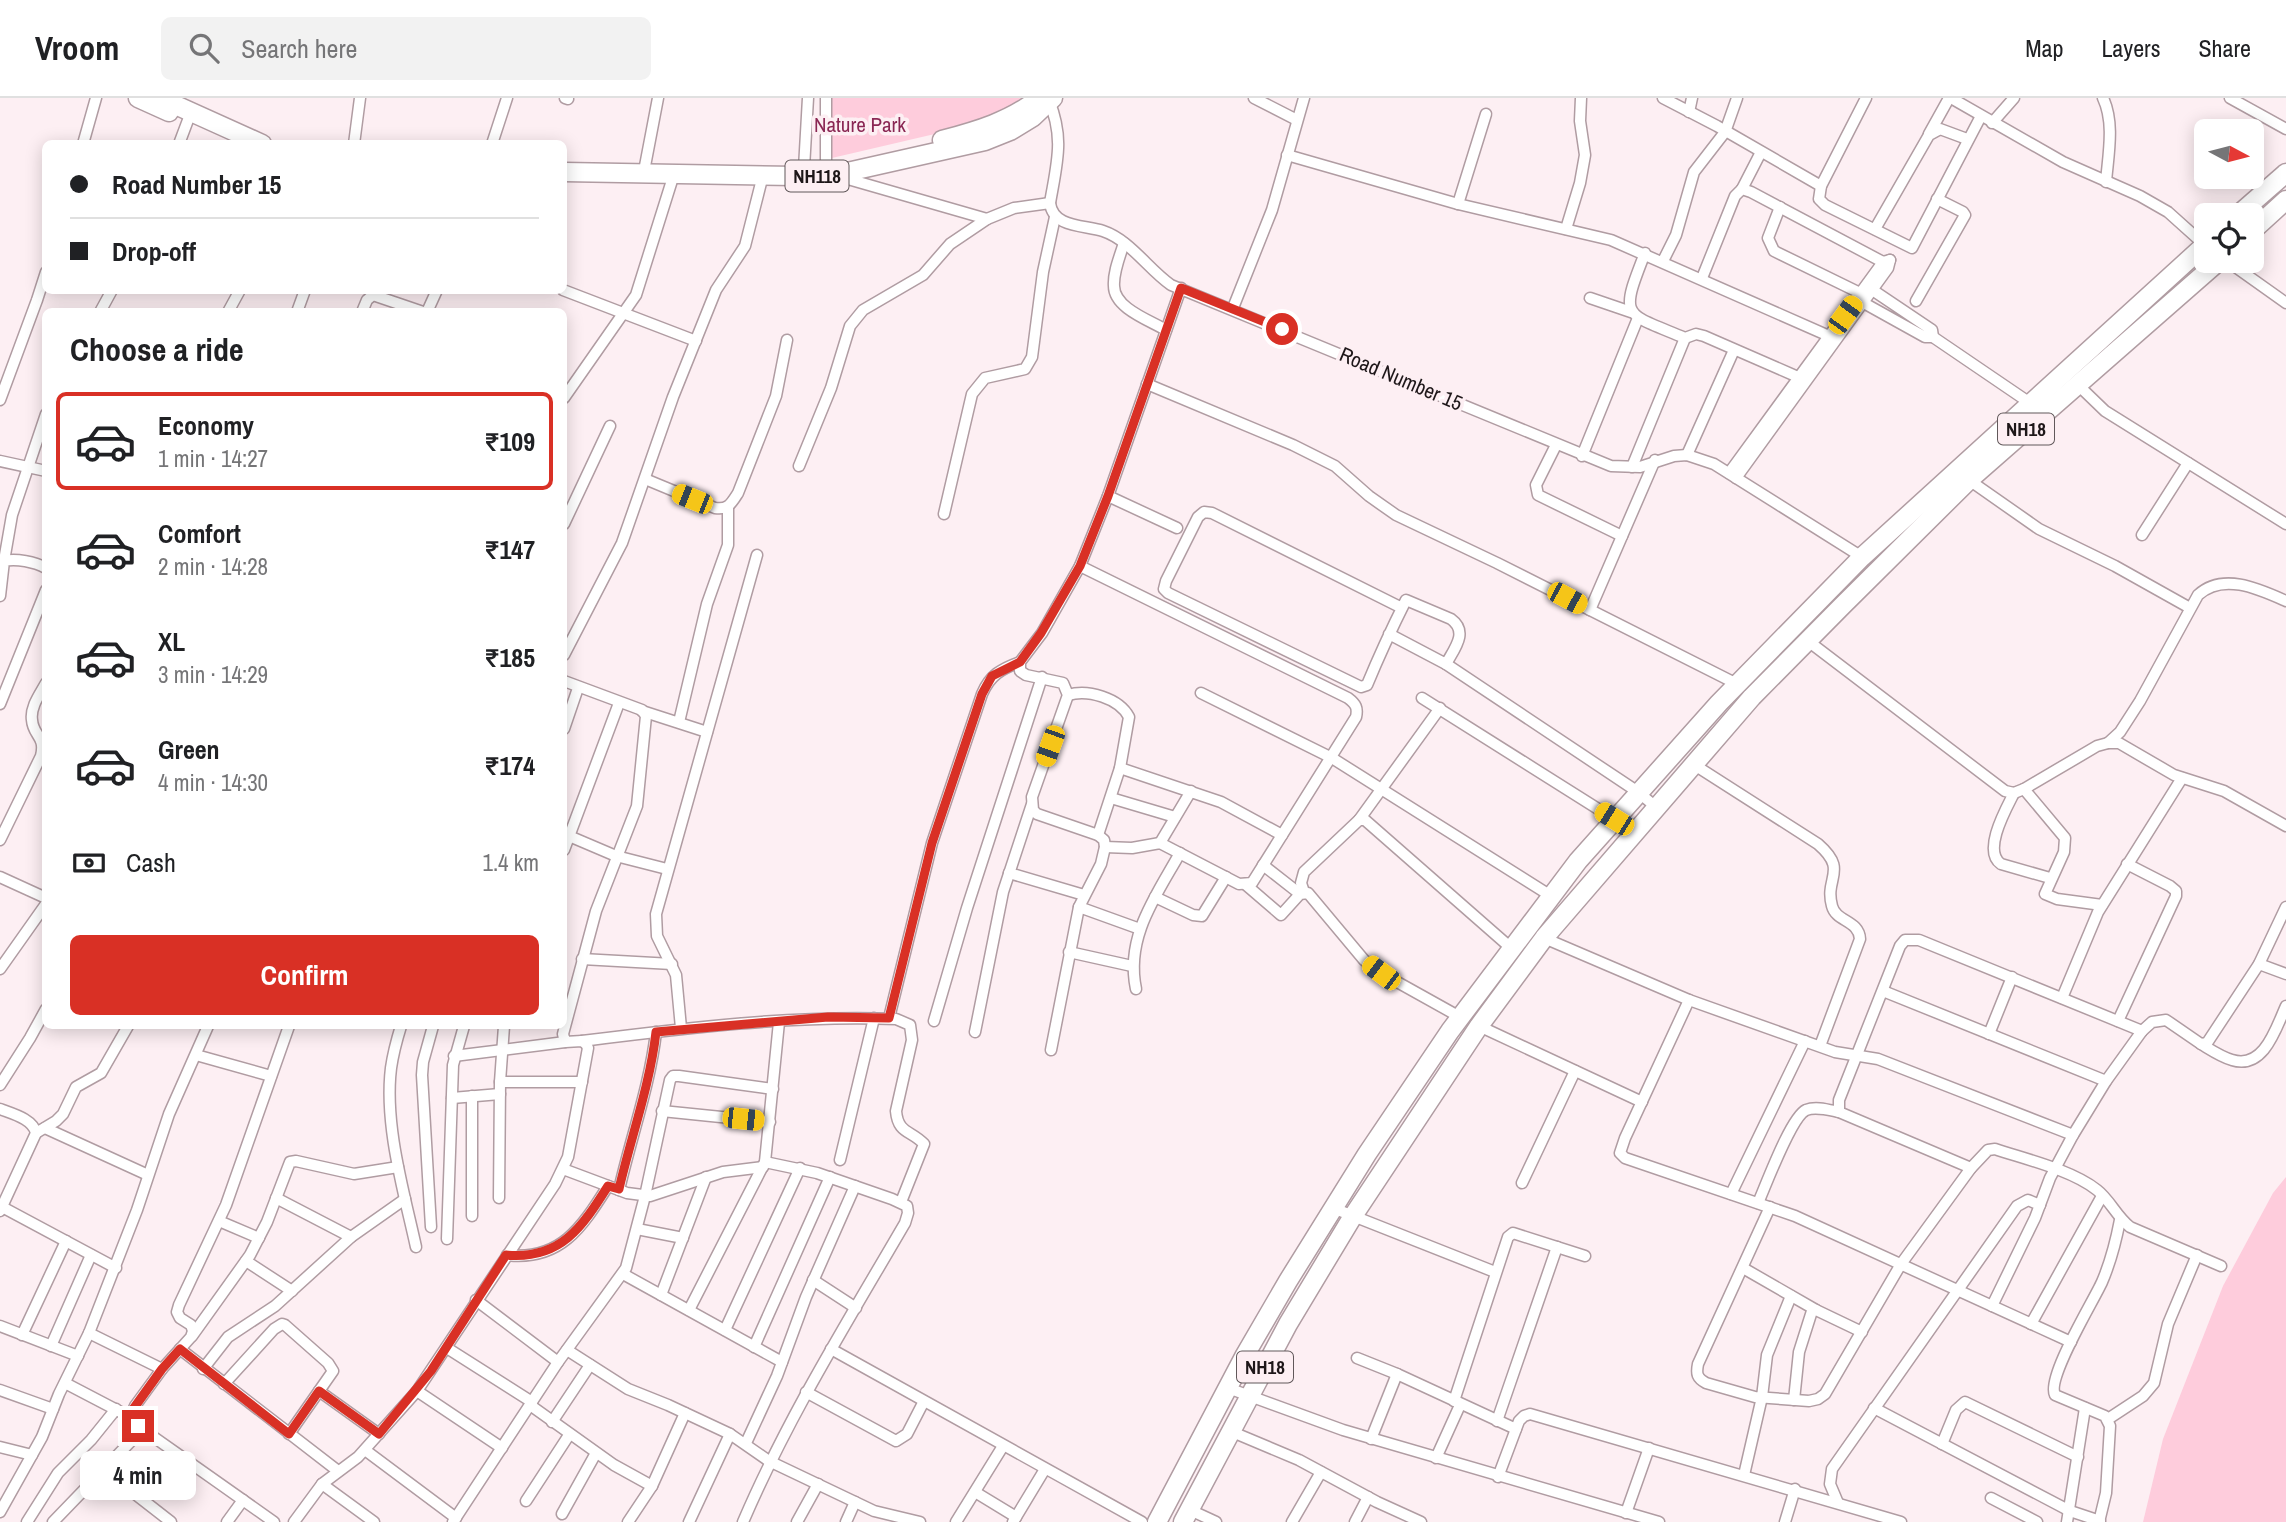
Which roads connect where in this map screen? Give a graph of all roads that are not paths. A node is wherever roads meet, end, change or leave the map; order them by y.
1 (96, 98) edge
2 (138, 98) edge
3 (160, 98) edge
4 (360, 98) edge
5 (507, 98) edge
6 (658, 98) edge
7 (808, 98) edge
8 (826, 98) edge
9 (1254, 98) edge
10 (1304, 98) edge
11 (1581, 98) edge
12 (1663, 98) edge
13 (1692, 98) edge
14 (1737, 98) edge
15 (1866, 98) edge
16 (1950, 98) edge
17 (2014, 98) edge
18 (2103, 98) edge
19 (2230, 98) edge
20 (1048, 99) edge
21 (1689, 112) junction
22 (1486, 114) dead end
23 (1981, 116) junction
24 (188, 120) junction
25 (1297, 120) junction
26 (1992, 123) junction
27 (2286, 129) edge
28 (1725, 132) junction
29 (1928, 135) junction
30 (1967, 139) junction
31 (84, 140) edge
32 (180, 140) edge
33 (230, 140) edge
34 (253, 140) edge
35 (355, 140) edge
36 (493, 140) edge
37 (1761, 152) junction
38 (1287, 155) junction
39 (567, 162) edge
40 (645, 166) junction
41 (804, 168) junction
42 (830, 171) junction
43 (567, 172) edge
44 (2286, 173) edge
45 (674, 174) junction
46 (762, 175) junction
47 (2106, 183) junction
48 (1821, 186) junction
49 (1742, 190) junction
50 (1937, 199) junction
51 (2286, 200) edge
52 (1050, 203) junction
53 (2252, 203) edge
54 (1458, 204) junction
55 (1780, 207) junction
56 (1055, 217) junction
57 (987, 219) junction
58 (2264, 220) edge
59 (1566, 229) junction
60 (1875, 229) junction
61 (2194, 235) edge
62 (1124, 243) junction
63 (1645, 253) junction
64 (2194, 256) edge
65 (1663, 261) junction
66 (1883, 262) junction
67 (2205, 273) edge
68 (2244, 273) edge
69 (1702, 278) junction
70 (42, 283) edge
71 (1181, 288) junction
72 (1871, 289) junction
73 (567, 292) edge
74 (1590, 298) dead end
75 (1861, 298) junction
76 (1916, 301) dead end
77 (2286, 303) edge
78 (364, 308) edge
79 (412, 308) edge
80 (1233, 308) junction
81 (623, 314) junction
82 (1635, 315) junction
83 (1166, 330) junction
84 (1829, 336) junction
85 (1933, 337) junction
86 (1685, 338) junction
87 (787, 340) dead end
88 (696, 341) junction
89 (1734, 350) junction
90 (1798, 377) junction
91 (1147, 384) junction
92 (2077, 384) junction
93 (567, 391) edge
94 (2, 393) edge
95 (2031, 403) junction
96 (42, 425) edge
97 (610, 426) dead end
98 (1556, 445) junction
99 (1687, 455) junction
100 (1582, 456) junction
101 (1655, 460) junction
102 (0, 461) edge
103 (2188, 463) junction
104 (799, 467) dead end
105 (1632, 467) junction
106 (26, 468) junction
107 (42, 470) edge
108 (1732, 476) junction
109 (645, 479) junction
110 (1969, 480) junction
111 (1108, 496) junction
112 (728, 507) junction
113 (944, 514) dead end
114 (1908, 515) junction
115 (567, 518) edge
116 (2286, 524) edge
117 (1177, 528) dead end
118 (1921, 528) junction
119 (2142, 535) dead end
120 (1622, 536) junction
121 (757, 555) dead end
122 (1862, 557) junction
123 (4, 561) junction
124 (42, 566) edge
125 (1080, 566) junction
126 (0, 596) edge
127 (42, 600) edge
128 (2286, 601) edge
129 (1402, 608) junction
130 (2190, 608) junction
131 (1590, 610) junction
132 (1389, 634) junction
133 (1808, 641) junction
134 (567, 649) edge
135 (1020, 662) junction
136 (1446, 664) junction
137 (1042, 677) junction
138 (567, 682) edge
139 (1737, 684) junction
140 (578, 688) junction
141 (42, 691) edge
142 (1201, 693) dead end
143 (1068, 695) junction
144 (1422, 698) dead end
145 (619, 703) junction
146 (0, 704) edge
147 (1440, 708) junction
148 (642, 710) junction
149 (567, 720) edge
150 (679, 722) junction
151 (707, 732) junction
152 (42, 735) edge
153 (2108, 743) junction
154 (42, 750) edge
155 (1332, 758) junction
156 (1693, 764) junction
157 (1120, 768) junction
158 (2182, 778) junction
159 (1381, 789) junction
160 (1191, 791) junction
161 (2019, 791) junction
162 (1638, 792) junction
163 (1111, 798) junction
164 (1032, 803) junction
165 (1656, 807) junction
166 (1175, 817) junction
167 (1614, 819) junction
168 (1359, 820) junction
169 (2286, 826) edge
170 (1098, 835) junction
171 (1282, 835) junction
172 (569, 836) junction
173 (0, 840) edge
174 (567, 842) edge
175 (1160, 843) junction
176 (1105, 847) junction
177 (1180, 853) junction
178 (616, 856) junction
179 (2127, 864) junction
180 (1263, 865) junction
181 (667, 869) junction
182 (1009, 873) junction
183 (0, 877) edge
184 (1226, 877) junction
185 (2050, 878) junction
186 (1245, 884) junction
187 (1302, 893) junction
188 (1084, 895) junction
189 (42, 896) edge
190 (1551, 896) junction
191 (1155, 897) junction
192 (2102, 905) junction
193 (1079, 907) junction
194 (2286, 907) edge
195 (42, 910) edge
196 (2283, 920) edge
197 (1140, 929) junction
198 (1544, 938) junction
199 (1511, 948) junction
200 (1069, 952) junction
201 (582, 959) junction
202 (672, 964) junction
203 (2259, 964) junction
204 (1132, 966) junction
205 (0, 969) edge
206 (2286, 974) edge
207 (2012, 977) junction
208 (1136, 989) dead end
209 (1883, 991) junction
210 (2062, 998) junction
211 (1689, 1000) junction
212 (2286, 1006) edge
213 (42, 1016) edge
214 (1460, 1017) junction
215 (567, 1018) edge
216 (874, 1018) junction
217 (889, 1018) junction
218 (934, 1021) dead end
219 (2118, 1021) junction
220 (779, 1022) junction
221 (1479, 1026) junction
222 (681, 1028) junction
223 (126, 1029) edge
224 (207, 1029) edge
225 (288, 1029) edge
226 (400, 1029) edge
227 (432, 1029) edge
228 (463, 1029) edge
229 (504, 1029) edge
230 (564, 1029) edge
231 (2142, 1031) junction
232 (656, 1032) junction
233 (975, 1032) dead end
234 (1989, 1034) junction
235 (582, 1041) junction
236 (1805, 1041) junction
237 (565, 1042) junction
238 (2201, 1044) junction
239 (1819, 1046) junction
240 (1051, 1050) dead end
241 (502, 1052) junction
242 (196, 1055) junction
243 (454, 1056) junction
244 (1857, 1056) junction
245 (1576, 1071) junction
246 (271, 1076) junction
247 (500, 1082) junction
248 (582, 1082) junction
249 (2106, 1082) junction
250 (0, 1085) edge
251 (773, 1089) junction
252 (500, 1094) junction
253 (472, 1096) junction
254 (453, 1098) junction
255 (1642, 1102) junction
256 (0, 1109) edge
257 (662, 1111) junction
258 (1839, 1112) junction
259 (770, 1122) junction
260 (1387, 1125) junction
261 (40, 1131) junction
262 (2073, 1135) junction
263 (1405, 1138) junction
264 (841, 1160) dead end
265 (764, 1164) junction
266 (398, 1167) junction
267 (800, 1168) junction
268 (1971, 1168) junction
269 (563, 1169) junction
270 (2055, 1169) junction
271 (148, 1175) junction
272 (706, 1177) junction
273 (830, 1178) junction
274 (1522, 1183) dead end
275 (855, 1186) junction
276 (613, 1188) junction
277 (1731, 1194) junction
278 (645, 1196) junction
279 (2102, 1196) junction
280 (276, 1198) junction
281 (499, 1198) dead end
282 (405, 1199) junction
283 (901, 1202) junction
284 (1758, 1203) junction
285 (2040, 1205) junction
286 (1770, 1207) junction
287 (1334, 1208) junction
288 (1, 1209) edge
289 (472, 1216) dead end
290 (1353, 1216) junction
291 (2120, 1220) junction
292 (219, 1221) junction
293 (431, 1227) dead end
294 (637, 1229) junction
295 (351, 1237) junction
296 (259, 1238) junction
297 (447, 1238) dead end
298 (683, 1238) junction
299 (66, 1241) junction
300 (416, 1247) dead end
301 (1557, 1247) junction
302 (91, 1255) junction
303 (506, 1255) junction
304 (2197, 1255) junction
305 (1585, 1256) dead end
306 (246, 1261) junction
307 (1901, 1264) junction
308 (2221, 1266) dead end
309 (116, 1268) junction
310 (1743, 1268) junction
311 (1495, 1272) junction
312 (623, 1274) junction
313 (813, 1280) junction
314 (1957, 1290) junction
315 (292, 1291) junction
316 (661, 1295) junction
317 (1791, 1296) junction
318 (476, 1300) junction
319 (1992, 1306) junction
320 (856, 1308) junction
321 (689, 1310) junction
322 (1816, 1310) junction
323 (2031, 1324) junction
324 (0, 1326) edge
325 (725, 1330) junction
326 (1862, 1332) junction
327 (89, 1333) junction
328 (22, 1335) junction
329 (191, 1337) junction
330 (2071, 1342) junction
331 (51, 1346) junction
332 (754, 1347) junction
333 (447, 1348) junction
334 (180, 1349) junction
335 (831, 1349) junction
336 (567, 1350) junction
337 (78, 1356) junction
338 (1357, 1358) dead end
339 (558, 1362) junction
340 (782, 1362) junction
341 (590, 1365) junction
342 (162, 1369) junction
343 (203, 1369) junction
344 (1397, 1374) junction
345 (65, 1382) junction
346 (224, 1384) junction
347 (1228, 1388) junction
348 (0, 1390) edge
349 (319, 1391) junction
350 (416, 1391) junction
351 (806, 1392) junction
352 (1249, 1397) junction
353 (1762, 1397) junction
354 (1794, 1400) junction
355 (923, 1402) junction
356 (531, 1403) junction
357 (1457, 1403) junction
358 (1874, 1408) junction
359 (2085, 1408) junction
360 (53, 1409) junction
361 (116, 1409) junction
362 (685, 1413) junction
363 (2108, 1419) junction
364 (1497, 1421) junction
365 (135, 1422) junction
366 (552, 1422) junction
367 (1516, 1429) junction
368 (1230, 1431) junction
369 (289, 1434) junction
370 (379, 1434) junction
371 (730, 1434) junction
372 (569, 1435) junction
373 (1371, 1438) junction
374 (746, 1443) junction
375 (1942, 1444) junction
376 (1003, 1446) junction
377 (0, 1447) edge
378 (502, 1448) junction
379 (1649, 1448) junction
380 (365, 1450) junction
381 (596, 1453) junction
382 (32, 1455) junction
383 (2078, 1457) junction
384 (1436, 1458) junction
385 (769, 1461) junction
386 (103, 1469) junction
387 (1045, 1469) junction
388 (338, 1471) junction
389 (1321, 1472) junction
390 (1744, 1475) junction
391 (1498, 1477) junction
392 (322, 1484) junction
393 (818, 1484) junction
394 (652, 1486) junction
395 (1795, 1489) junction
396 (975, 1492) junction
397 (1368, 1497) junction
398 (1992, 1498) dead end
399 (243, 1500) junction
400 (526, 1501) dead end
401 (855, 1502) junction
402 (1838, 1503) junction
403 (2070, 1511) junction
404 (0, 1512) edge
405 (1626, 1513) junction
406 (562, 1514) dead end
407 (1187, 1516) edge
408 (745, 1518) edge
409 (1126, 1518) edge
410 (891, 1519) edge
411 (454, 1520) edge
412 (1014, 1520) edge
413 (27, 1522) edge
414 (52, 1522) edge
415 (171, 1522) edge
416 (227, 1522) edge
417 (274, 1522) edge
418 (294, 1522) edge
419 (374, 1522) edge
420 (628, 1522) edge
421 (689, 1522) edge
422 (758, 1522) edge
423 (797, 1522) edge
424 (846, 1522) edge
425 (919, 1522) edge
426 (956, 1522) edge
427 (1142, 1522) edge
428 (1157, 1522) edge
429 (1216, 1522) edge
430 (1292, 1522) edge
431 (1355, 1522) edge
432 (1421, 1522) edge
433 (1659, 1522) edge
434 (1785, 1522) edge
435 (1901, 1522) edge
436 (2037, 1522) edge
437 (2067, 1522) edge
438 (2099, 1522) edge

1 - 31 street
2 - 24 highway
3 - 34 highway
4 - 35 street
5 - 36 street
6 - 40 street
7 - 41 street
8 - 42 street
9 - 25 street
10 - 25 street
11 - 59 street
12 - 21 street
13 - 21 street
14 - 28 street
15 - 48 street
16 - 23 street
16 - 29 street
17 - 26 street
18 - 47 street
19 - 27 street
20 - 42 highway, NH118
20 - 52 street
21 - 28 street
22 - 54 street
23 - 26 street
23 - 30 street
24 - 32 street
24 - 33 highway
25 - 38 street
26 - 47 street
28 - 37 street
28 - 65 street
29 - 30 street
29 - 60 street
30 - 50 street
37 - 48 street
37 - 49 street
38 - 54 street
38 - 80 street
39 - 40 highway, NH118
40 - 41 highway, NH118
41 - 42 highway, NH118
42 - 46 highway, NH118
42 - 57 street
43 - 45 highway, NH118
44 - 53 highway
45 - 46 highway, NH118
45 - 81 street
46 - 88 street
47 - 61 street
48 - 60 street
49 - 55 street
49 - 69 street
50 - 60 street
50 - 76 street
51 - 58 highway
52 - 56 street
52 - 57 street
54 - 59 street
55 - 66 street
55 - 75 street
56 - 62 street, Road Number 15
56 - 113 street
57 - 104 street
59 - 63 street
62 - 71 street, Road Number 15
62 - 83 street
63 - 65 street
63 - 82 street
64 - 95 highway, NH18
65 - 69 street
66 - 72 street
66 - 75 street
67 - 92 highway, NH18
68 - 77 street
69 - 84 street
70 - 94 street
71 - 80 street, Road Number 15
71 - 83 street
72 - 75 street
72 - 85 street
73 - 81 street
74 - 82 street
75 - 84 street
75 - 85 street
75 - 108 street
78 - 79 street
80 - 98 street, Road Number 15
81 - 88 street
81 - 93 street
82 - 86 street
82 - 100 street
83 - 91 street
84 - 90 street
85 - 95 street
86 - 89 street
86 - 105 street
87 - 112 street
88 - 109 street
89 - 90 street
89 - 99 street
90 - 108 street
91 - 111 street
91 - 131 street
92 - 103 street
92 - 110 highway, NH18
95 - 114 highway, NH18
96 - 106 street
97 - 115 street
98 - 100 street, Road Number 15
98 - 120 street
99 - 101 street, Road Number 15
99 - 108 street, Road Number 15
100 - 105 street, Road Number 15
101 - 105 street, Road Number 15
101 - 120 street
102 - 106 street
103 - 116 street
103 - 119 street
106 - 107 street
106 - 123 street
108 - 122 street, Road Number 15
109 - 112 street
109 - 134 street
110 - 118 highway, NH18
110 - 130 street
111 - 117 street
111 - 125 street
112 - 150 street
114 - 118 highway
114 - 122 highway, NH18
118 - 133 highway, NH18
120 - 131 street
121 - 151 street
122 - 139 highway, NH18
123 - 124 street
123 - 126 street
125 - 135 street
125 - 155 street
127 - 146 street
128 - 130 street
129 - 132 street
129 - 132 street
129 - 136 street
130 - 153 street
131 - 139 street
132 - 136 street
133 - 156 highway, NH18
133 - 161 street
135 - 137 street
135 - 217 street
136 - 162 street
137 - 143 street
137 - 218 street
138 - 140 street
139 - 162 highway, NH18
140 - 145 street
140 - 149 street
141 - 152 street
142 - 155 street
143 - 157 street
143 - 164 street
144 - 147 street
145 - 148 street
145 - 172 street
147 - 159 street
147 - 167 street
148 - 150 street
148 - 178 street
150 - 151 street
151 - 181 street
153 - 158 street
153 - 161 street
154 - 173 street
155 - 159 street
155 - 171 street
156 - 165 highway, NH18
156 - 239 street
157 - 160 street
157 - 163 street
158 - 169 street
158 - 179 street
159 - 168 street
159 - 190 street
160 - 166 street
160 - 171 street
161 - 185 street
161 - 185 street
162 - 165 street
162 - 167 highway, NH18
163 - 166 street
163 - 170 street
164 - 170 street
164 - 182 street
165 - 198 highway, NH18
166 - 175 street
167 - 190 highway, NH18
168 - 187 street
168 - 199 street
170 - 176 street
171 - 180 street
172 - 174 street
172 - 178 street
175 - 176 street
175 - 177 street
176 - 188 street
177 - 184 street
177 - 191 street
178 - 181 street
178 - 201 street
179 - 192 street
179 - 219 street
180 - 186 street
180 - 187 street
181 - 202 street
182 - 188 street
182 - 233 street
183 - 189 street
184 - 186 street
184 - 191 street
185 - 192 street
186 - 187 street
187 - 214 street
188 - 193 street
190 - 199 highway, NH18
191 - 197 street
192 - 210 street
193 - 197 street
193 - 200 street
194 - 196 street
195 - 205 street
196 - 203 street
197 - 204 street
198 - 211 street
198 - 221 highway, NH18
199 - 214 highway, NH18
200 - 204 street
200 - 240 street
201 - 202 street
201 - 215 street
202 - 222 street
203 - 206 street
203 - 238 street
204 - 208 street
207 - 209 street
207 - 210 street
207 - 234 street
209 - 234 street
209 - 244 street
210 - 219 street
211 - 236 street
211 - 255 street
212 - 238 street
213 - 250 street
214 - 260 highway, NH18
216 - 217 street
216 - 220 street
216 - 264 street
217 - 283 street
219 - 231 street
220 - 222 street
220 - 251 street
221 - 245 street
221 - 263 highway, NH18
222 - 232 street
223 - 261 street
224 - 242 street
225 - 246 street
226 - 266 street
227 - 293 street
228 - 243 street
229 - 241 street
230 - 237 street
231 - 238 street
231 - 249 street
232 - 235 street
232 - 276 street
234 - 249 street
235 - 237 street
235 - 248 street
236 - 239 street
236 - 277 street
237 - 241 street
239 - 244 street
241 - 243 street
241 - 247 street
242 - 246 street
242 - 271 street
243 - 254 street
244 - 258 street
244 - 262 street
245 - 255 street
245 - 274 street
246 - 292 street
247 - 248 street
247 - 252 street
248 - 269 street
249 - 262 street
251 - 257 street
251 - 259 street
252 - 253 street
252 - 281 street
253 - 254 street
253 - 289 street
254 - 297 street
255 - 277 street
256 - 261 street
257 - 259 street
257 - 278 street
258 - 268 street
258 - 284 street
259 - 265 street
260 - 263 highway
260 - 287 highway, NH18
261 - 271 street
261 - 288 street
262 - 270 street
263 - 290 highway, NH18
265 - 267 street
265 - 272 street
265 - 321 street
266 - 280 street
266 - 282 street
267 - 273 street
267 - 325 street
268 - 270 street
268 - 307 street
269 - 276 street
269 - 303 street
270 - 279 street
270 - 285 street
271 - 309 street
272 - 278 street
272 - 298 street
273 - 275 street
273 - 332 street
275 - 283 street
275 - 313 street
276 - 278 street
276 - 303 street
277 - 284 street
278 - 294 street
279 - 291 street
279 - 323 street
280 - 295 street
280 - 296 street
282 - 295 street
282 - 300 street
283 - 320 street
284 - 286 street
285 - 314 street
285 - 319 street
286 - 307 street
286 - 310 street
287 - 290 street
287 - 347 highway, NH18
288 - 299 street
290 - 311 street
290 - 352 highway, NH18
291 - 304 street
291 - 330 street
292 - 296 street
292 - 329 street
294 - 298 street
294 - 312 street
295 - 315 street
296 - 306 street
298 - 316 street
299 - 302 street
299 - 328 street
301 - 305 street
301 - 311 street
301 - 364 street
302 - 309 street
302 - 331 street
303 - 318 street
304 - 308 street
304 - 363 street
306 - 315 street
306 - 329 street
307 - 314 street
307 - 326 street
309 - 327 street
310 - 317 street
310 - 353 street
311 - 357 street
312 - 316 street
312 - 336 street
313 - 320 street
313 - 340 street
314 - 319 street
314 - 358 street
315 - 343 street
316 - 321 street
317 - 322 street
317 - 353 street
318 - 333 street
318 - 339 street
319 - 323 street
320 - 335 street
321 - 325 street
322 - 326 street
322 - 354 street
323 - 330 street
324 - 328 street
325 - 332 street
326 - 354 street
327 - 337 street
327 - 342 street
328 - 331 street
329 - 334 street
330 - 359 street
331 - 337 street
332 - 340 street
333 - 350 street
333 - 356 street
334 - 342 street
334 - 343 street
335 - 351 street
335 - 355 street
336 - 339 street
336 - 341 street
337 - 345 street
338 - 344 street
339 - 356 street
340 - 374 street
341 - 362 street
341 - 366 street
342 - 365 street
343 - 346 street
344 - 357 street
344 - 373 street
345 - 360 street
345 - 361 street
346 - 349 street
346 - 369 street
347 - 352 street
347 - 428 highway, NH18
348 - 360 street
349 - 369 street
349 - 370 street
350 - 370 street
350 - 378 street
351 - 355 street
351 - 385 street
352 - 368 highway, NH18
352 - 373 street
353 - 354 street
353 - 390 street
355 - 376 street
356 - 366 street
356 - 378 street
357 - 364 street
357 - 384 street
358 - 375 street
358 - 402 street
359 - 363 street
359 - 383 street
360 - 382 street
361 - 365 street
361 - 413 street
362 - 371 street
362 - 394 street
363 - 438 street
364 - 367 street
365 - 386 street
365 - 399 street
366 - 372 street
367 - 379 street
367 - 391 street
368 - 389 street
368 - 407 highway, NH18
369 - 388 street
370 - 380 street
371 - 374 street
371 - 421 street
372 - 381 street
372 - 400 street
373 - 384 street
374 - 385 street
375 - 383 street
375 - 403 street
376 - 387 street
376 - 396 street
377 - 382 street
378 - 411 street
379 - 390 street
379 - 405 street
380 - 388 street
380 - 411 street
381 - 394 street
381 - 406 street
382 - 404 street
383 - 403 street
384 - 391 street
385 - 393 street
385 - 408 street
386 - 414 street
386 - 415 street
387 - 409 street
387 - 412 street
388 - 392 street
389 - 397 street
389 - 430 street
390 - 395 street
391 - 405 street
392 - 418 street
392 - 419 street
393 - 401 street
393 - 423 street
394 - 420 street
395 - 402 street
395 - 434 street
396 - 412 street
396 - 426 street
397 - 431 street
397 - 432 street
398 - 436 street
399 - 416 street
399 - 417 street
401 - 410 street
401 - 424 street
402 - 435 street
403 - 437 street
403 - 438 street
405 - 433 street
407 - 429 street
408 - 422 street
409 - 427 street
410 - 425 street

